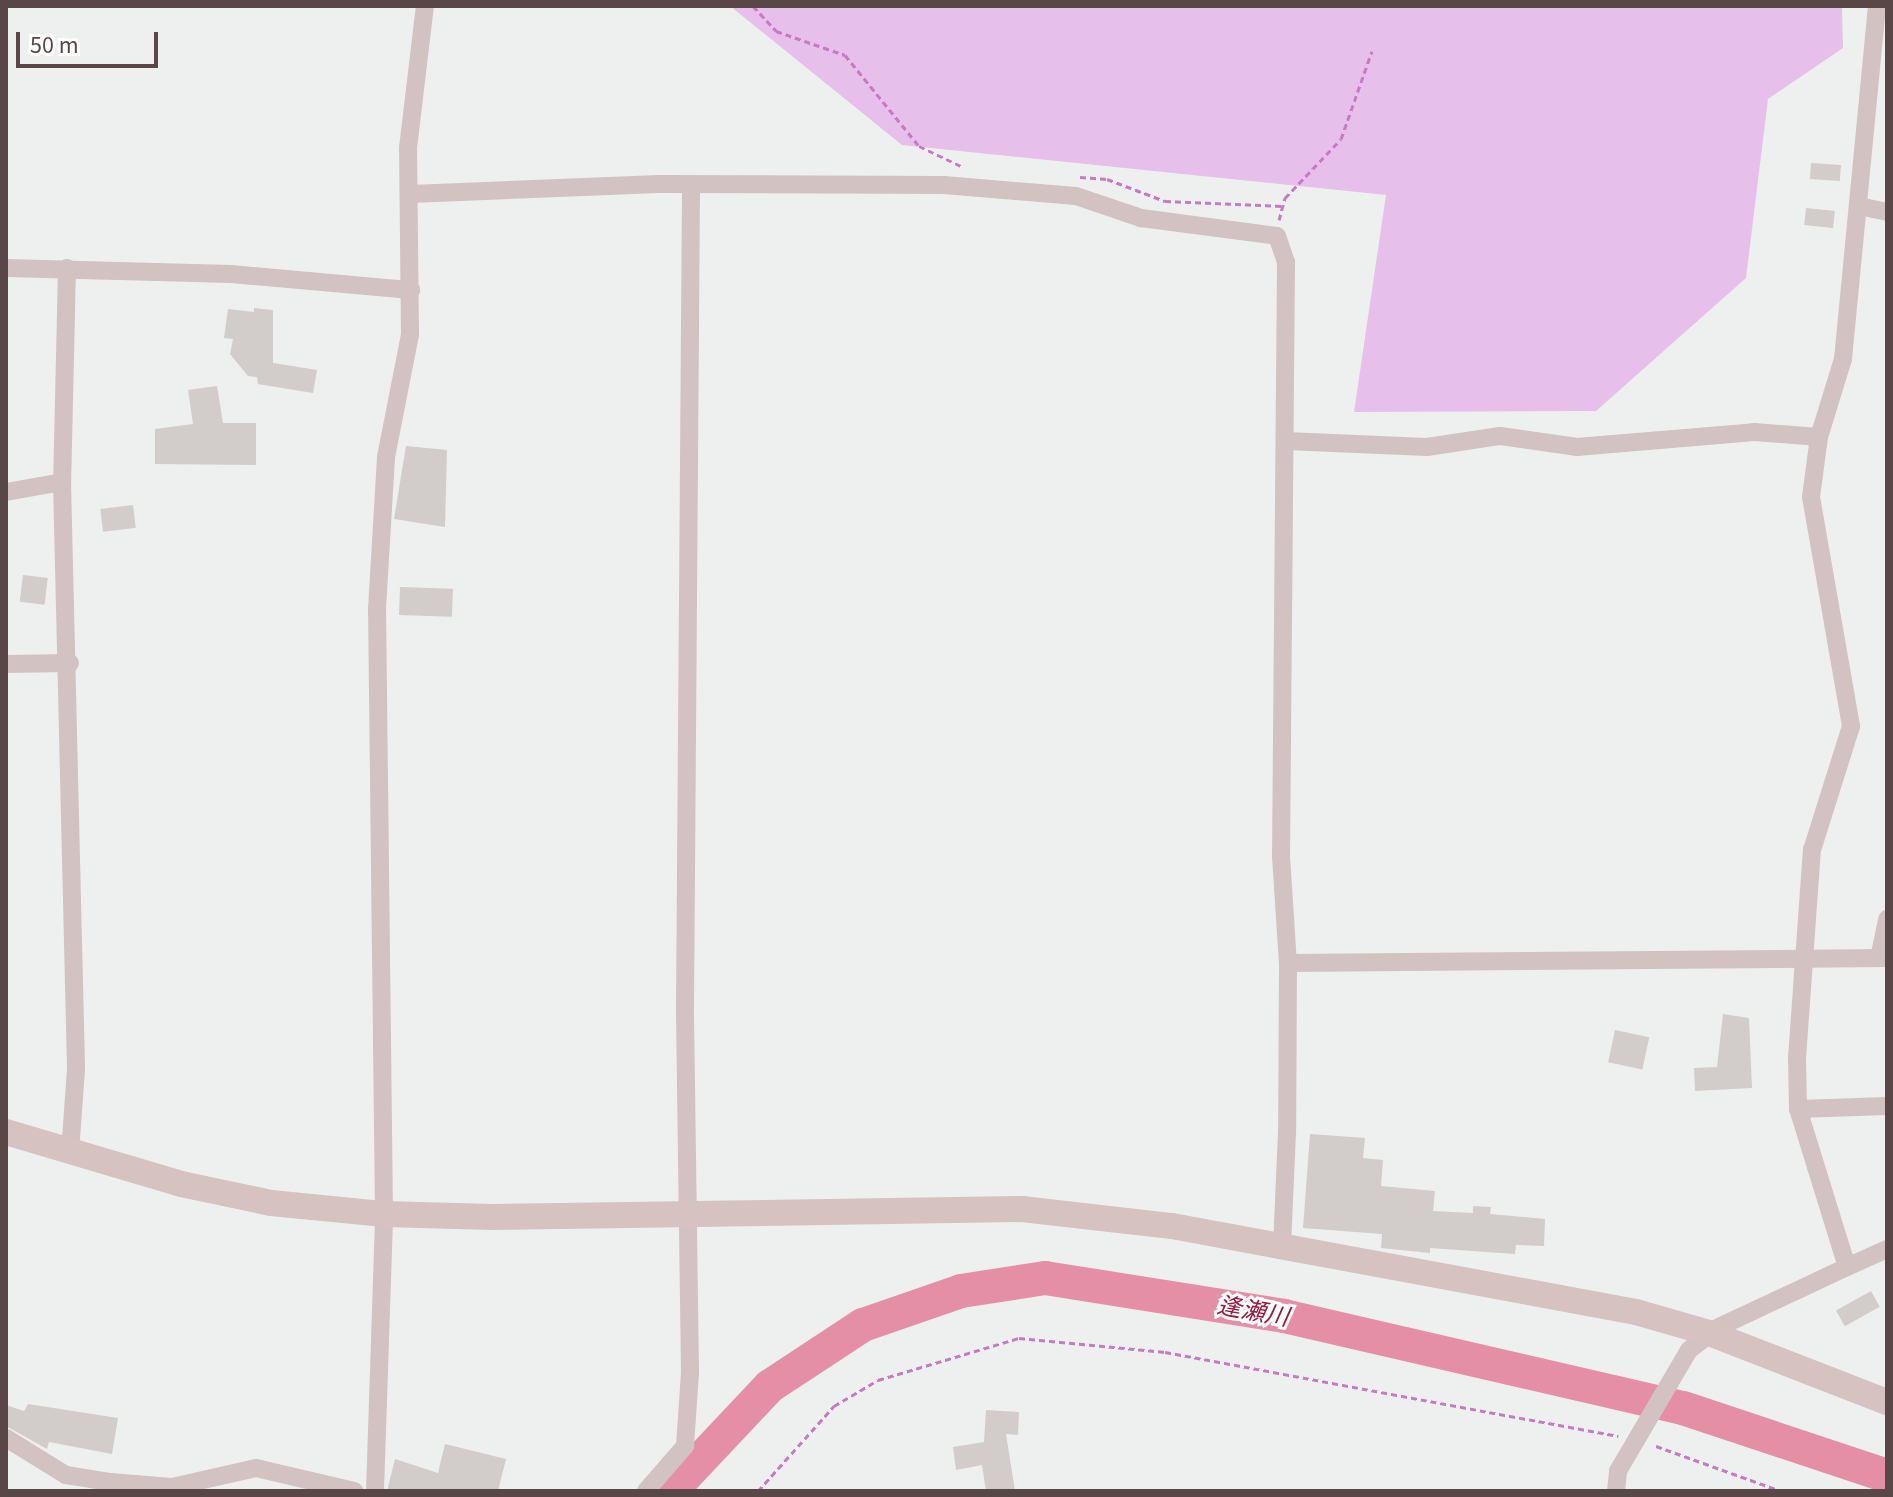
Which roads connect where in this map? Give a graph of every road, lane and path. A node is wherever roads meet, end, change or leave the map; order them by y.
1 (425, 6) edge
2 (753, 6) edge
3 (1877, 6) edge
4 (1372, 51) dead end
5 (965, 167) dead end
6 (1078, 177) dead end
7 (691, 186) junction
8 (411, 194) junction
9 (1283, 206) junction
10 (1859, 206) junction
11 (1887, 212) edge
12 (1277, 236) junction
13 (6, 268) edge
14 (67, 268) junction
15 (411, 290) junction
16 (1819, 437) junction
17 (1286, 441) junction
18 (62, 482) junction
19 (6, 492) edge
20 (70, 663) junction
21 (6, 664) edge
22 (1887, 919) edge
23 (1801, 955) junction
24 (1883, 958) edge
25 (1288, 963) junction
26 (1887, 1106) edge
27 (1798, 1109) junction
28 (6, 1132) edge
29 (70, 1153) junction
30 (687, 1213) junction
31 (384, 1214) junction
32 (1282, 1245) junction
33 (1887, 1249) edge
34 (1847, 1267) junction
35 (1709, 1333) junction
36 (1887, 1402) edge
37 (6, 1438) edge
38 (1635, 1438) junction
39 (354, 1491) edge
40 (375, 1491) edge
41 (646, 1491) edge
42 (758, 1491) edge
43 (1616, 1491) edge
44 (1781, 1491) edge

1 - 8 street
2 - 5 path
3 - 10 street
4 - 9 path
6 - 9 path
7 - 8 street
7 - 12 street
7 - 30 street
8 - 15 street
9 - 12 path
10 - 11 street
10 - 16 street
12 - 17 street
13 - 14 street
14 - 15 street
14 - 18 street
15 - 31 street
16 - 17 street
16 - 23 street
17 - 25 street
18 - 19 street
18 - 20 street
20 - 21 street
20 - 29 street
22 - 24 street
23 - 24 street
23 - 25 street
23 - 27 street
25 - 32 street
26 - 27 street
27 - 34 street
28 - 29 street
29 - 31 street
30 - 31 street
30 - 32 street
30 - 41 street
31 - 40 street
32 - 35 street
33 - 34 street
34 - 35 street
35 - 36 street
35 - 38 street
37 - 39 street
38 - 42 path
38 - 43 street
38 - 44 path

